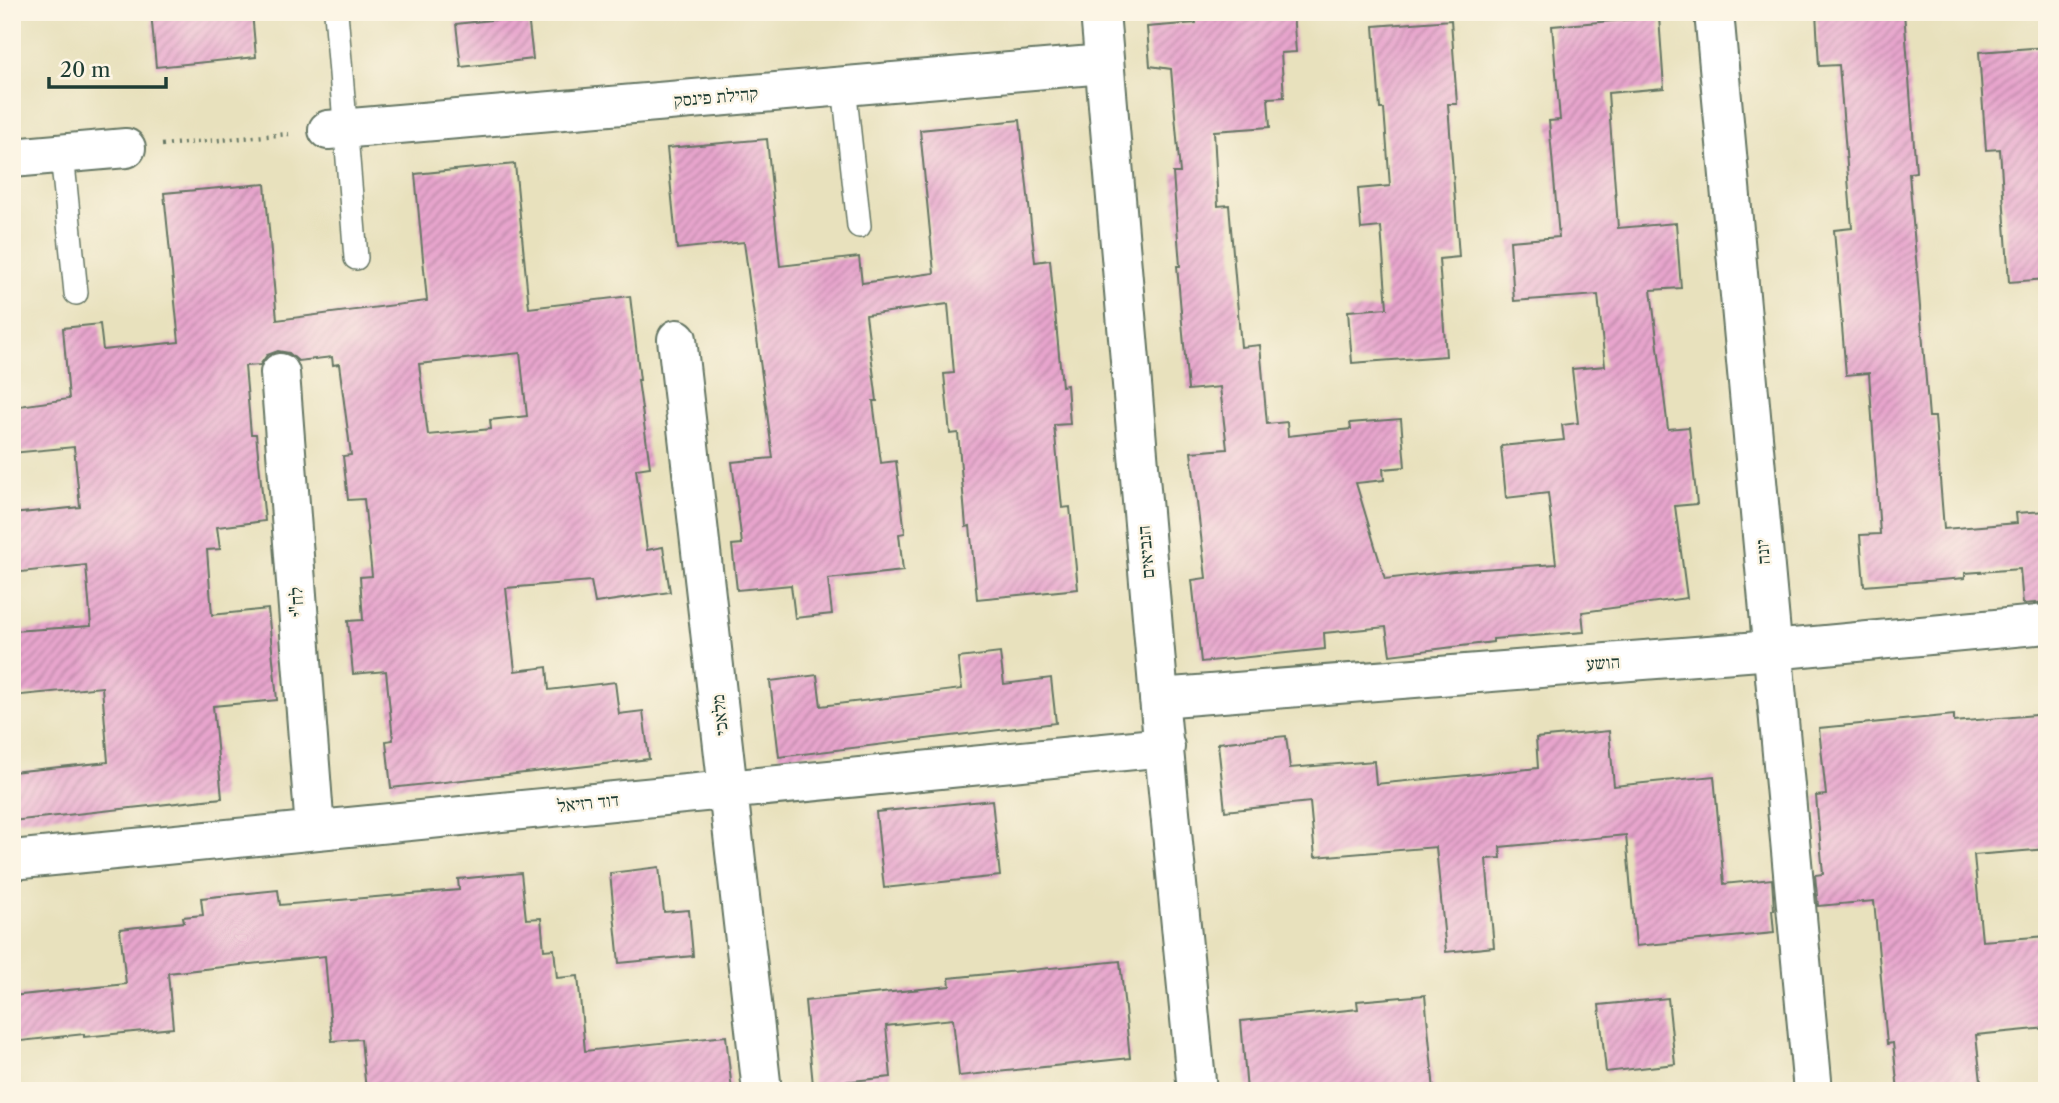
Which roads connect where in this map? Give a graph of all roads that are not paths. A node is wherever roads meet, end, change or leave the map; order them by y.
1 (336, 12) edge
2 (1100, 12) edge
3 (1714, 12) edge
4 (1104, 64) junction
5 (844, 86) junction
6 (337, 130) junction
7 (126, 148) road end
8 (62, 154) junction
9 (12, 158) edge
10 (859, 226) dead end
11 (356, 258) dead end
12 (76, 293) dead end
13 (677, 339) dead end
14 (279, 373) dead end
15 (2047, 624) edge
16 (1772, 650) junction
17 (1159, 698) junction
18 (1165, 747) junction
19 (729, 790) junction
20 (315, 830) junction
21 (12, 860) edge
22 (762, 1091) edge
23 (1197, 1091) edge
24 (1813, 1091) edge

1 - 6 lane
2 - 4 street, הנביאים
3 - 16 street, יונה
4 - 5 street, קהילת פינסק
4 - 17 street, הנביאים
5 - 6 street, קהילת פינסק
5 - 10 lane
6 - 11 lane
7 - 8 street
8 - 9 street
8 - 12 lane
13 - 19 street, מלאכי
14 - 20 street, לח"י
15 - 16 street, הושע
16 - 17 street, הושע
16 - 24 street, יונה
17 - 18 street, הנביאים
18 - 19 street, דוד רזיאל
18 - 23 street, הנביאים
19 - 20 street, דוד רזיאל
19 - 22 street, מלאכי
20 - 21 street, דוד רזיאל

